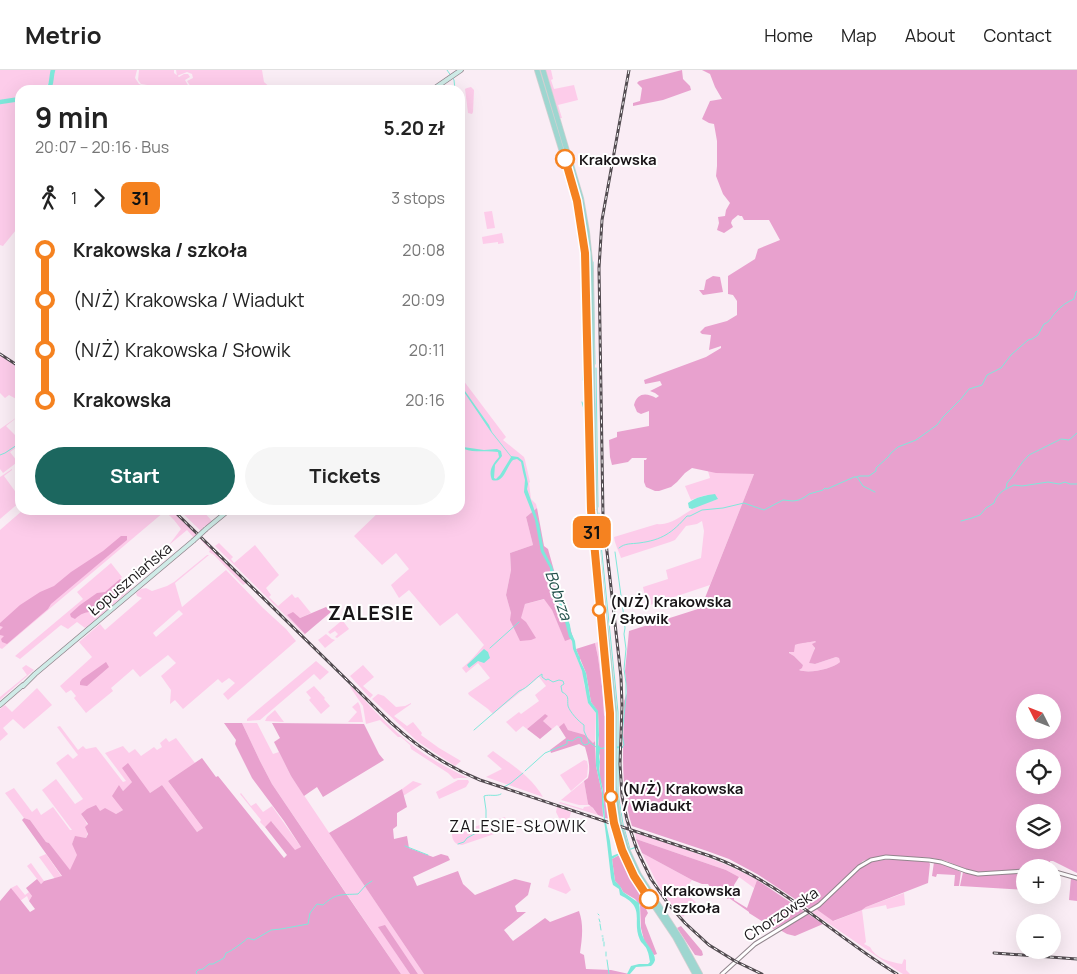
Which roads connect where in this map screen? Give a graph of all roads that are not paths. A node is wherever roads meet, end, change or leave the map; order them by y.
1 (461, 70) edge
2 (537, 70) edge
3 (542, 70) edge
4 (439, 85) edge
5 (223, 515) edge
6 (0, 705) edge
7 (1016, 872) edge
8 (1061, 874) edge
9 (1077, 878) edge
10 (695, 974) edge
11 (700, 974) edge
12 (722, 974) edge

1 - 4 main road
2 - 10 main road
3 - 11 main road
5 - 6 main road, Łopuszniańska, bridge
7 - 12 street, Chorzowska
8 - 9 street

